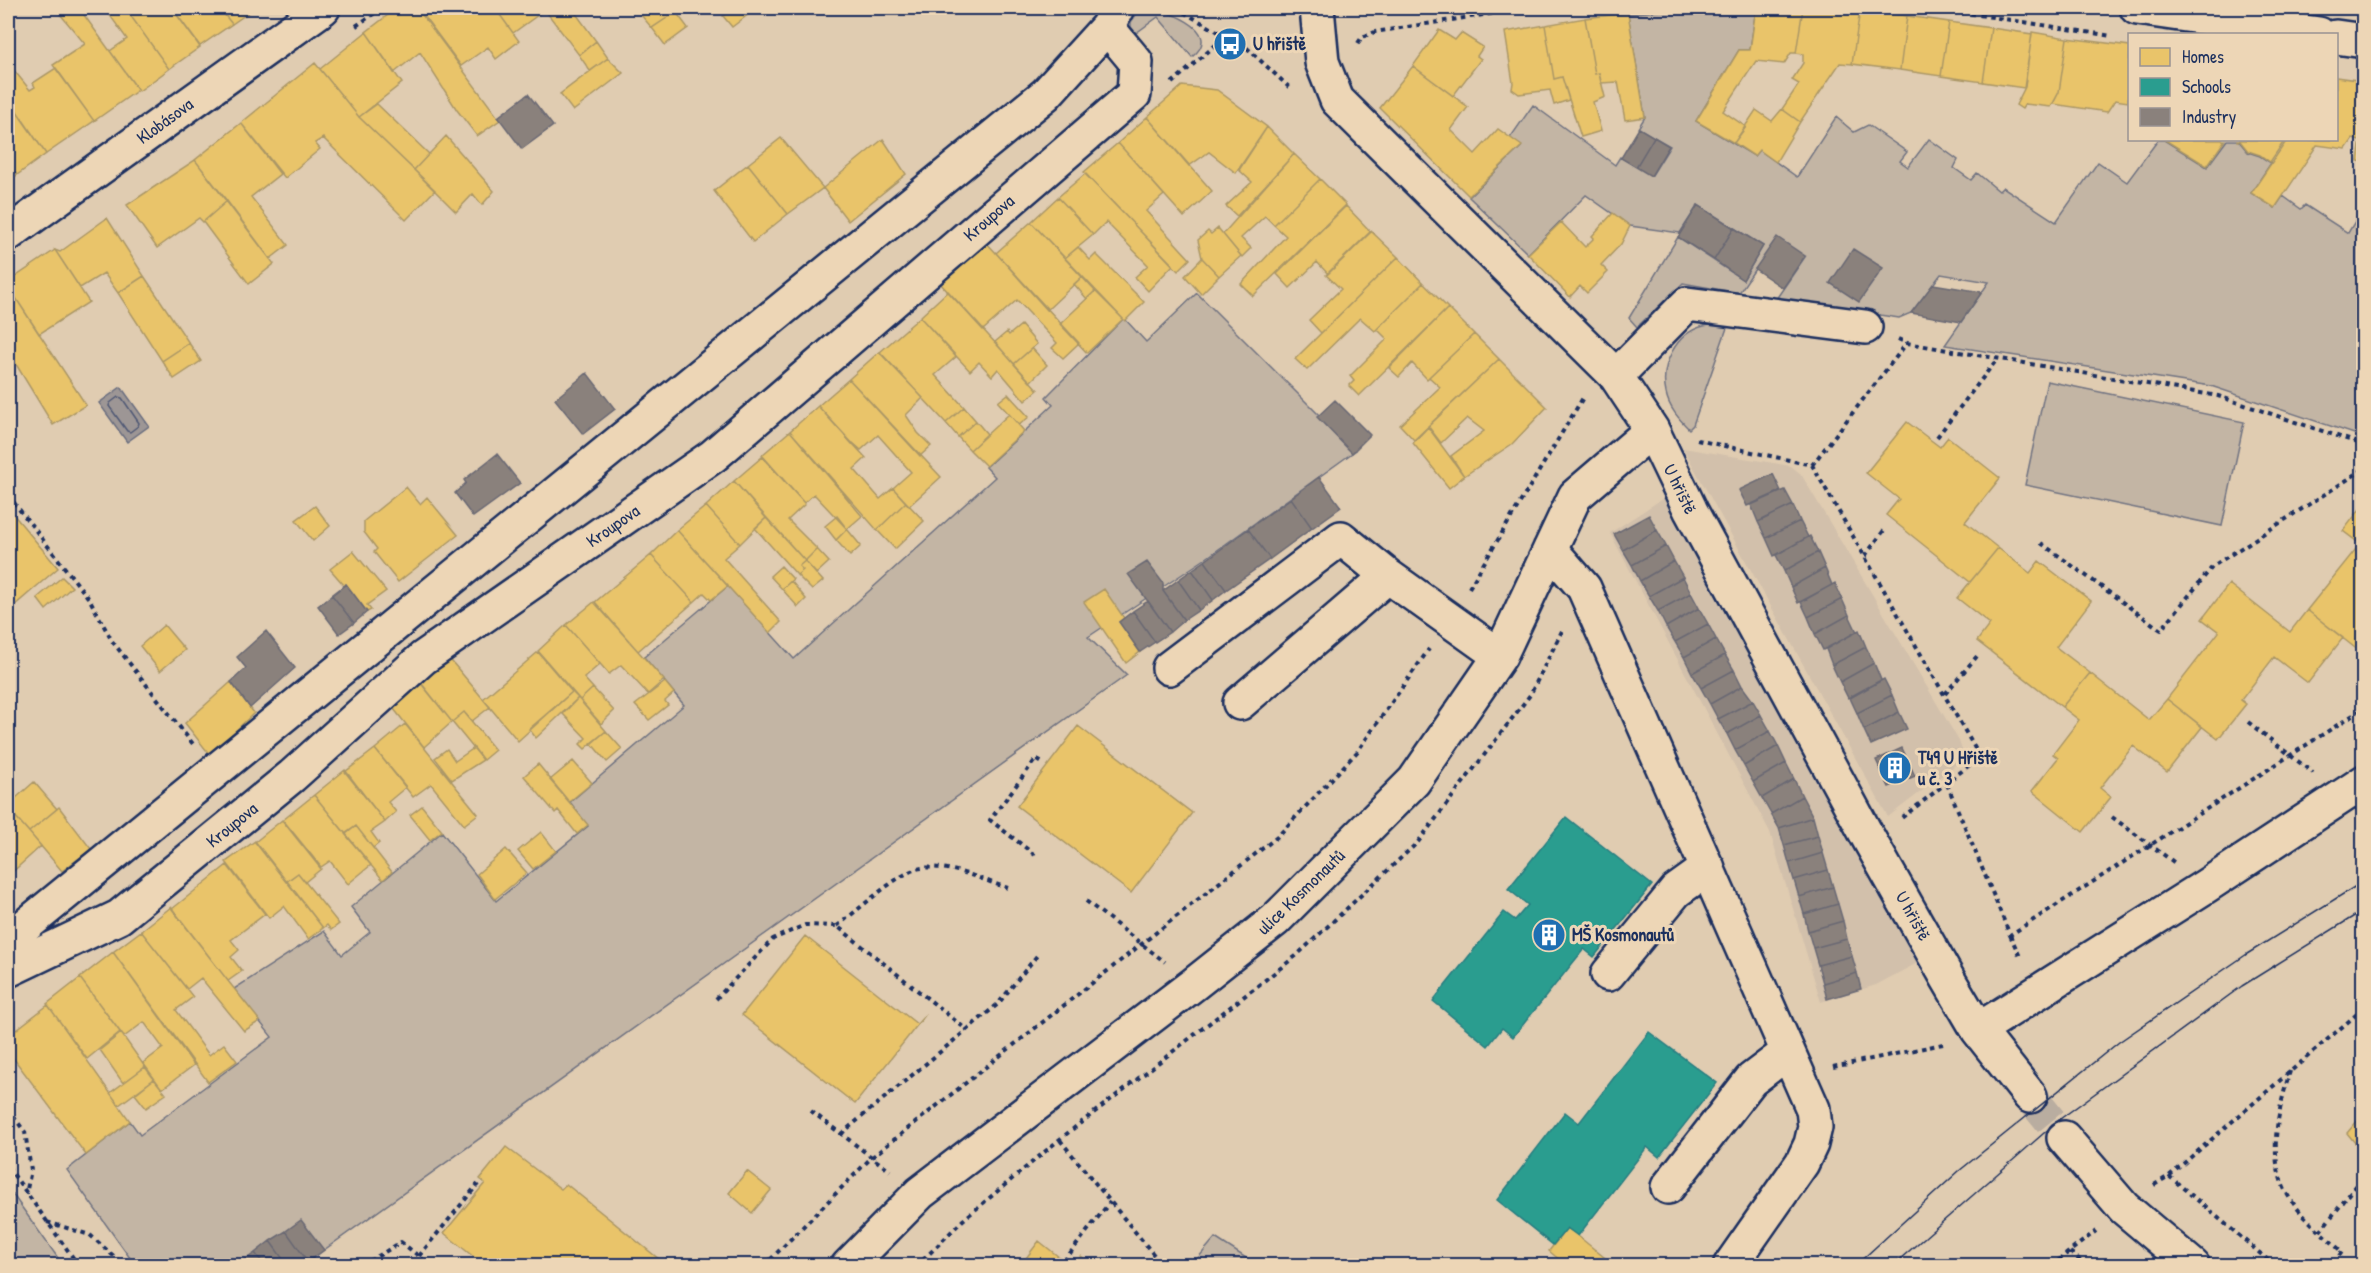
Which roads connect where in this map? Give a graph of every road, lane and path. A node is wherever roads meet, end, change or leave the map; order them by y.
1 (323, 8) edge
2 (1318, 8) edge
3 (1528, 8) edge
4 (1935, 8) edge
5 (2137, 8) edge
6 (1112, 17) edge
7 (2312, 33) edge
8 (1226, 36) dead end
9 (2118, 37) dead end
10 (2338, 37) edge
11 (2364, 41) edge
12 (1357, 45) dead end
13 (1134, 94) junction
14 (8, 234) edge
15 (1865, 327) joint
16 (1907, 343) junction
17 (1998, 358) junction
18 (1616, 376) junction
19 (1652, 430) junction
20 (1937, 437) dead end
21 (2364, 446) edge
22 (1812, 465) junction
23 (2364, 470) edge
24 (8, 495) edge
25 (1886, 529) dead end
26 (2041, 543) dead end
27 (1550, 549) junction
28 (1865, 556) junction
29 (1388, 576) junction
30 (1450, 619) junction
31 (1978, 655) dead end
32 (1500, 656) junction
33 (1169, 668) dead end
34 (1945, 694) junction
35 (1240, 703) dead end
36 (2364, 708) edge
37 (2248, 722) dead end
38 (2290, 755) junction
39 (1044, 764) dead end
40 (215, 772) junction
41 (1947, 784) junction
42 (2352, 789) edge
43 (2112, 817) dead end
44 (1870, 841) junction
45 (2149, 844) junction
46 (1035, 855) dead end
47 (1708, 868) junction
48 (2206, 886) junction
49 (1008, 888) dead end
50 (1086, 901) dead end
51 (837, 926) junction
52 (2010, 934) junction
53 (8, 940) edge
54 (1142, 944) junction
55 (1039, 953) dead end
56 (2023, 964) dead end
57 (8, 970) edge
58 (1608, 974) dead end
59 (1194, 984) junction
60 (716, 999) dead end
61 (2364, 1008) edge
62 (967, 1030) junction
63 (1964, 1036) junction
64 (1793, 1063) junction
65 (2290, 1070) junction
66 (2030, 1096) tunnel mouth
67 (1034, 1106) junction
68 (8, 1109) edge
69 (811, 1111) dead end
70 (841, 1134) junction
71 (2064, 1138) tunnel mouth
72 (872, 1157) junction
73 (8, 1167) edge
74 (2169, 1176) junction
75 (2364, 1176) edge
76 (477, 1184) dead end
77 (1668, 1187) dead end
78 (2148, 1189) dead end
79 (920, 1193) junction
80 (26, 1194) junction
81 (1110, 1202) junction
82 (47, 1222) junction
83 (2101, 1227) dead end
84 (2320, 1231) junction
85 (2070, 1252) junction
86 (420, 1256) junction
87 (1064, 1261) dead end
88 (79, 1266) edge
89 (125, 1266) edge
90 (362, 1266) edge
91 (431, 1266) edge
92 (764, 1266) edge
93 (848, 1266) edge
94 (1163, 1266) edge
95 (1730, 1266) edge
96 (2051, 1266) edge
97 (2087, 1266) edge
98 (2193, 1266) edge
99 (2275, 1266) edge
100 (2331, 1266) edge

1 - 14 street, Klobásova
2 - 18 street, U hřiště
3 - 12 path
4 - 9 path
5 - 7 street
6 - 13 street
6 - 40 street
8 - 13 path
10 - 11 street
13 - 57 street, Kroupova
15 - 16 path
15 - 18 street
16 - 17 path
16 - 22 path
17 - 20 path
17 - 21 path
18 - 19 street, U hřiště
18 - 30 path
19 - 22 path
19 - 27 street, ulice Kosmonautů
19 - 44 street, U hřiště
22 - 28 path
23 - 26 path
24 - 40 path
25 - 28 path
27 - 32 street, ulice Kosmonautů
27 - 47 street
28 - 34 path
29 - 30 street
29 - 33 street
29 - 35 street
30 - 32 street
30 - 54 path
31 - 34 path
32 - 59 street, ulice Kosmonautů
34 - 41 path
36 - 38 path
37 - 38 path
38 - 42 path
38 - 45 path
39 - 46 path
40 - 53 street
41 - 44 path
41 - 52 path
42 - 48 street
43 - 45 path
44 - 63 street, U hřiště
45 - 48 path
45 - 52 path
47 - 58 street
47 - 64 street
48 - 63 street
49 - 51 path
50 - 54 path
51 - 60 path
51 - 62 path
52 - 56 path
54 - 59 path
54 - 72 path
55 - 62 path
59 - 67 street, ulice Kosmonautů
61 - 65 path
62 - 70 path
63 - 64 path
63 - 66 street, U hřiště
64 - 77 street
64 - 95 street
65 - 74 path
65 - 84 path
67 - 79 street, ulice Kosmonautů
67 - 81 path
68 - 80 path
69 - 70 path
70 - 72 path
71 - 98 street
72 - 79 path
72 - 92 path
73 - 80 path
74 - 78 path
74 - 99 path
75 - 84 path
76 - 86 path
79 - 93 street, ulice Kosmonautů
80 - 82 path
81 - 87 path
81 - 94 path
82 - 88 path
82 - 89 path
83 - 85 path
84 - 100 path
85 - 96 path
85 - 97 path
86 - 90 path
86 - 91 path

